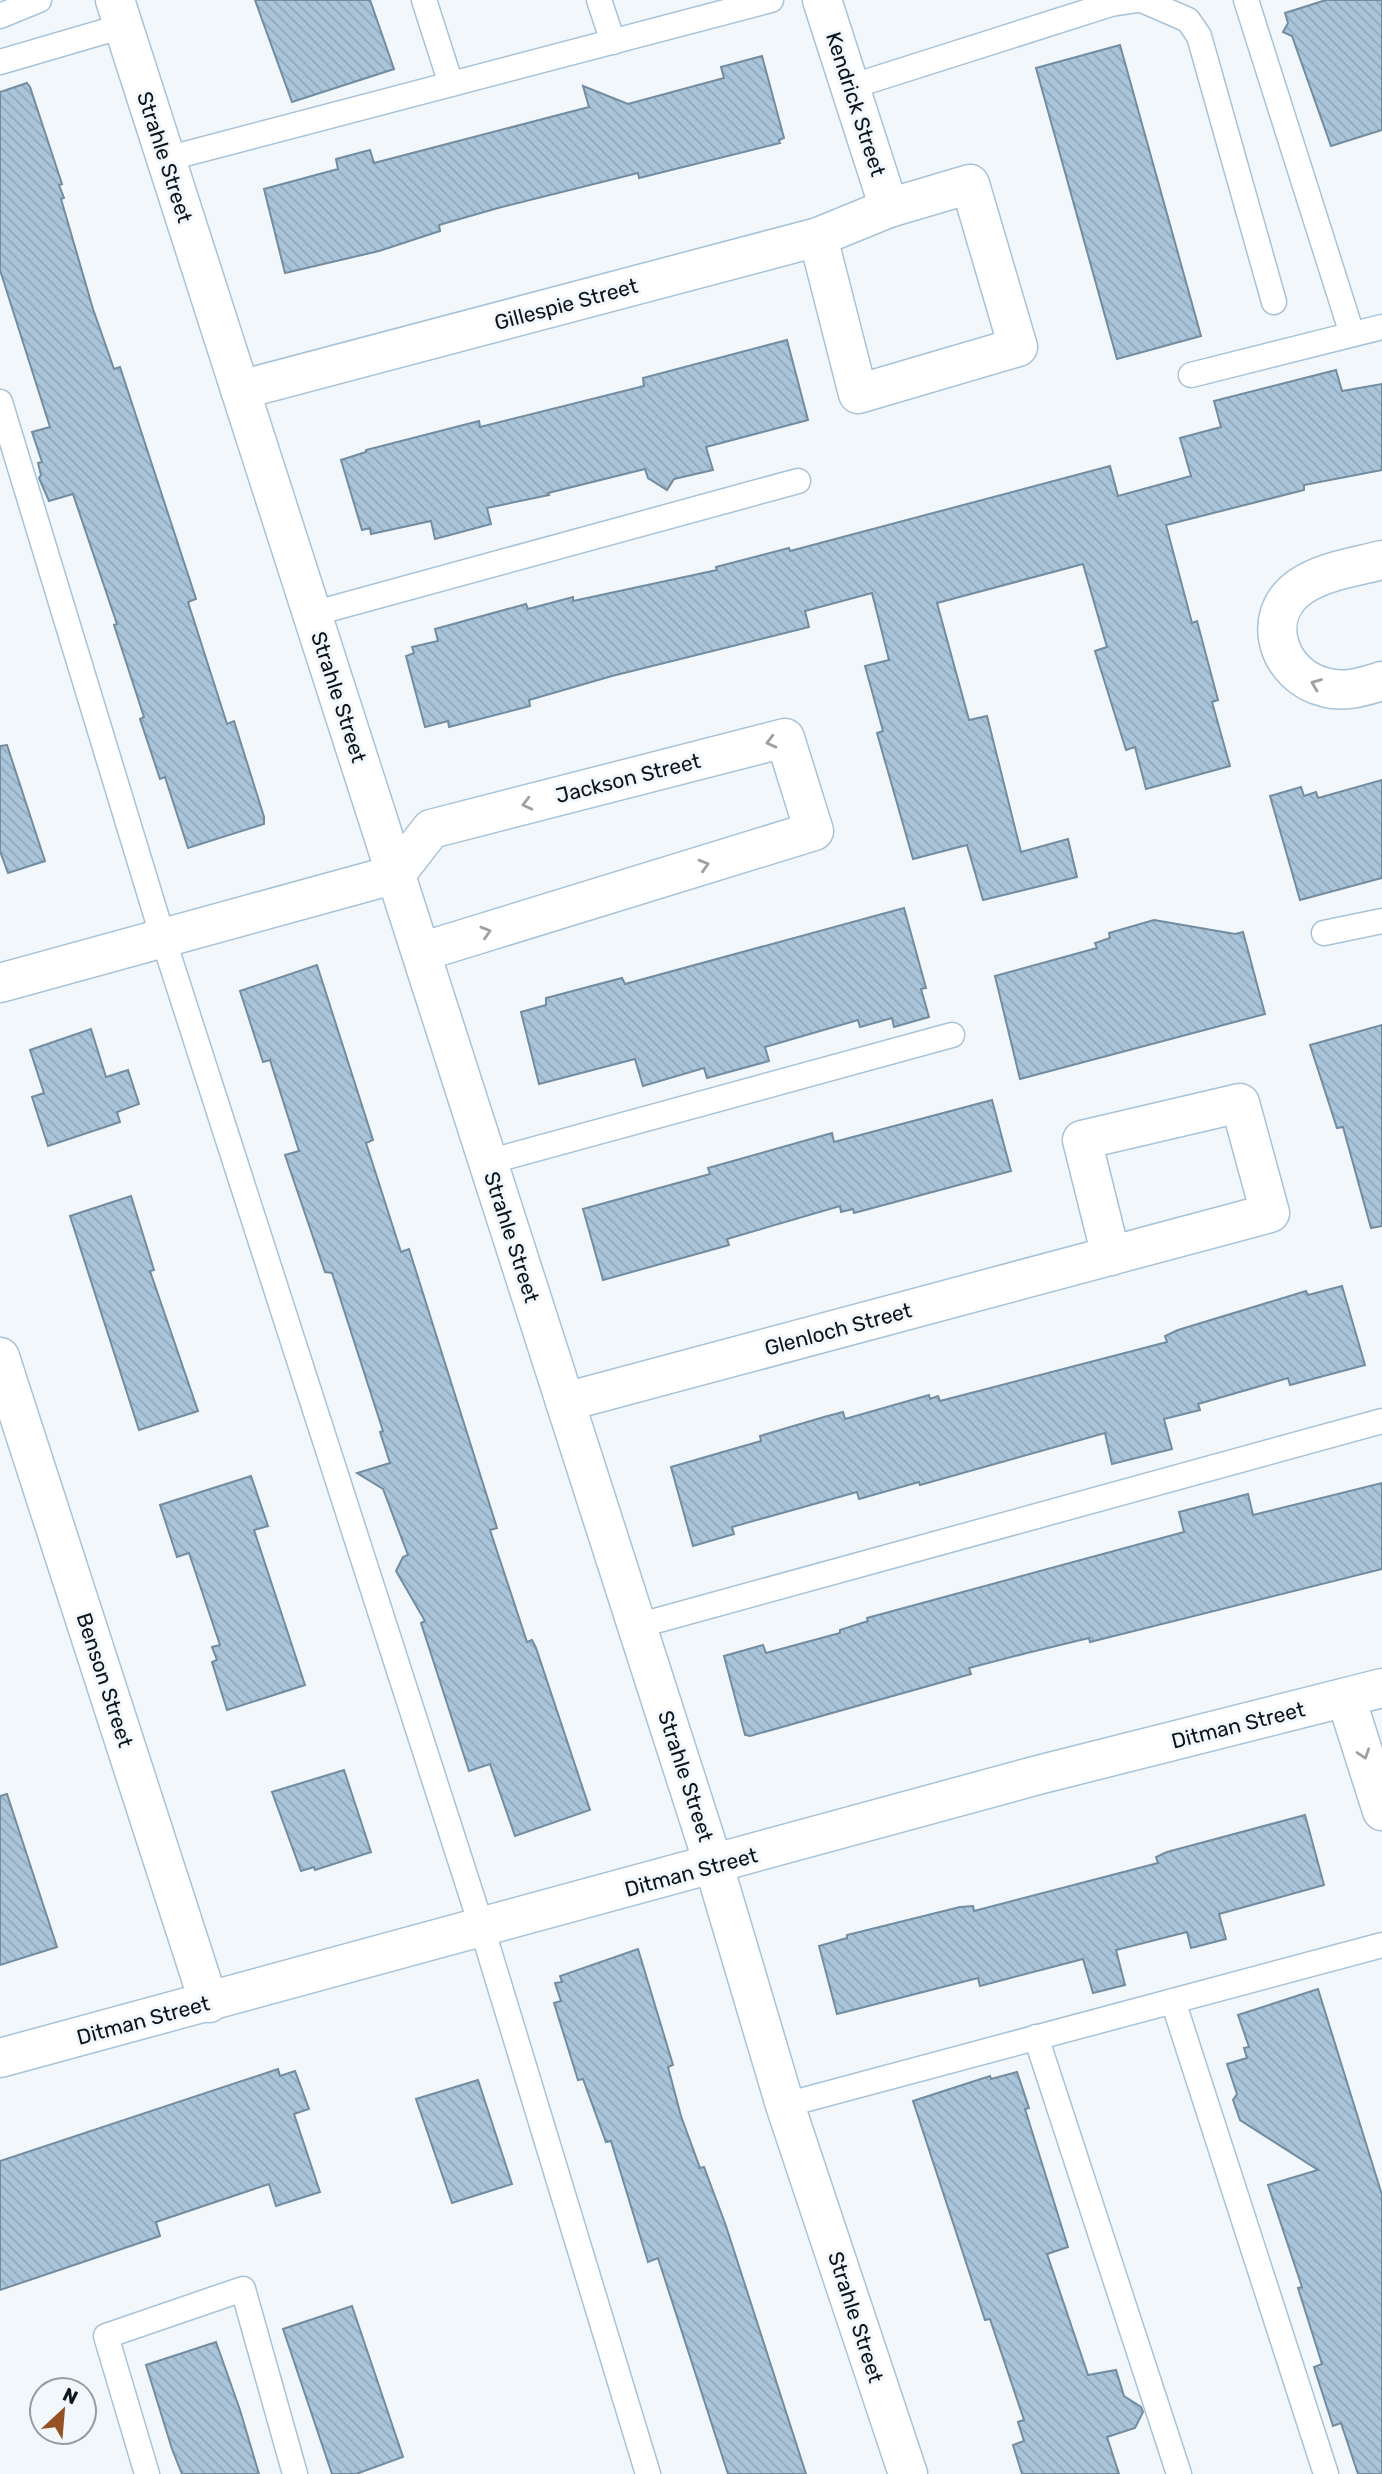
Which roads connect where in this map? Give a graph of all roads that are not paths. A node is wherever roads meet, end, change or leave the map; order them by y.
1 (39, 0) edge
2 (424, 0) edge
3 (599, 0) edge
4 (771, 0) edge
5 (822, 0) edge
6 (1140, 0) edge
7 (1246, 0) edge
8 (1074, 8) edge
9 (119, 13) edge
10 (0, 16) edge
11 (612, 42) junction
12 (0, 62) edge
13 (451, 84) junction
14 (850, 87) junction
15 (166, 159) junction
16 (889, 208) junction
17 (818, 237) junction
18 (1274, 302) dead end
19 (1382, 327) edge
20 (1352, 334) junction
21 (1191, 375) dead end
22 (240, 390) junction
23 (0, 402) edge
24 (798, 481) dead end
25 (1382, 560) edge
26 (312, 614) junction
27 (1382, 681) edge
28 (396, 874) junction
29 (1382, 920) edge
30 (1324, 933) dead end
31 (163, 938) junction
32 (421, 952) junction
33 (0, 983) edge
34 (952, 1035) dead end
35 (488, 1162) junction
36 (1111, 1256) junction
37 (0, 1357) edge
38 (565, 1402) junction
39 (1382, 1421) edge
40 (638, 1626) junction
41 (1382, 1688) edge
42 (1346, 1698) junction
43 (1382, 1811) edge
44 (715, 1866) junction
45 (482, 1928) junction
46 (1382, 1945) edge
47 (1173, 2001) junction
48 (209, 2003) junction
49 (1036, 2037) junction
50 (0, 2057) edge
51 (785, 2105) junction
52 (147, 2474) edge
53 (295, 2474) edge
54 (648, 2474) edge
55 (908, 2474) edge
56 (1179, 2474) edge
57 (1326, 2474) edge

1 - 10 lane
2 - 13 lane
3 - 11 lane
4 - 11 lane
5 - 14 street, Kendrick Street
6 - 8 lane
6 - 18 lane
7 - 20 lane
8 - 14 lane
9 - 12 lane
9 - 15 street, Strahle Street
11 - 13 lane
13 - 15 lane
14 - 16 street, Kendrick Street
15 - 22 street, Strahle Street
16 - 17 street, Gillespie Street
16 - 17 street, Gillespie Street
17 - 22 street, Gillespie Street
19 - 20 lane
20 - 21 lane
22 - 26 street, Strahle Street
23 - 31 lane
24 - 26 lane
27 -> 25 street
26 - 28 street, Strahle Street
28 - 31 street
28 - 32 street, Strahle Street
32 -> 28 street, Jackson Street
29 - 30 lane
31 - 33 street
31 - 45 lane
32 - 35 street, Strahle Street
34 - 35 lane
35 - 38 street, Strahle Street
36 - 36 street, Glenloch Street
36 - 38 street, Glenloch Street
37 - 48 street, Benson Street
38 - 40 street, Strahle Street
39 - 40 lane
40 - 44 street, Strahle Street
41 - 42 street, Ditman Street
42 -> 43 street
42 - 44 street, Ditman Street
44 - 45 street, Ditman Street
44 - 51 street, Strahle Street
45 - 48 street, Ditman Street
45 - 54 lane
46 - 47 lane
47 - 49 lane
47 - 57 lane
48 - 50 street, Ditman Street
49 - 51 lane
49 - 56 lane
51 - 55 street, Strahle Street
52 - 53 lane

